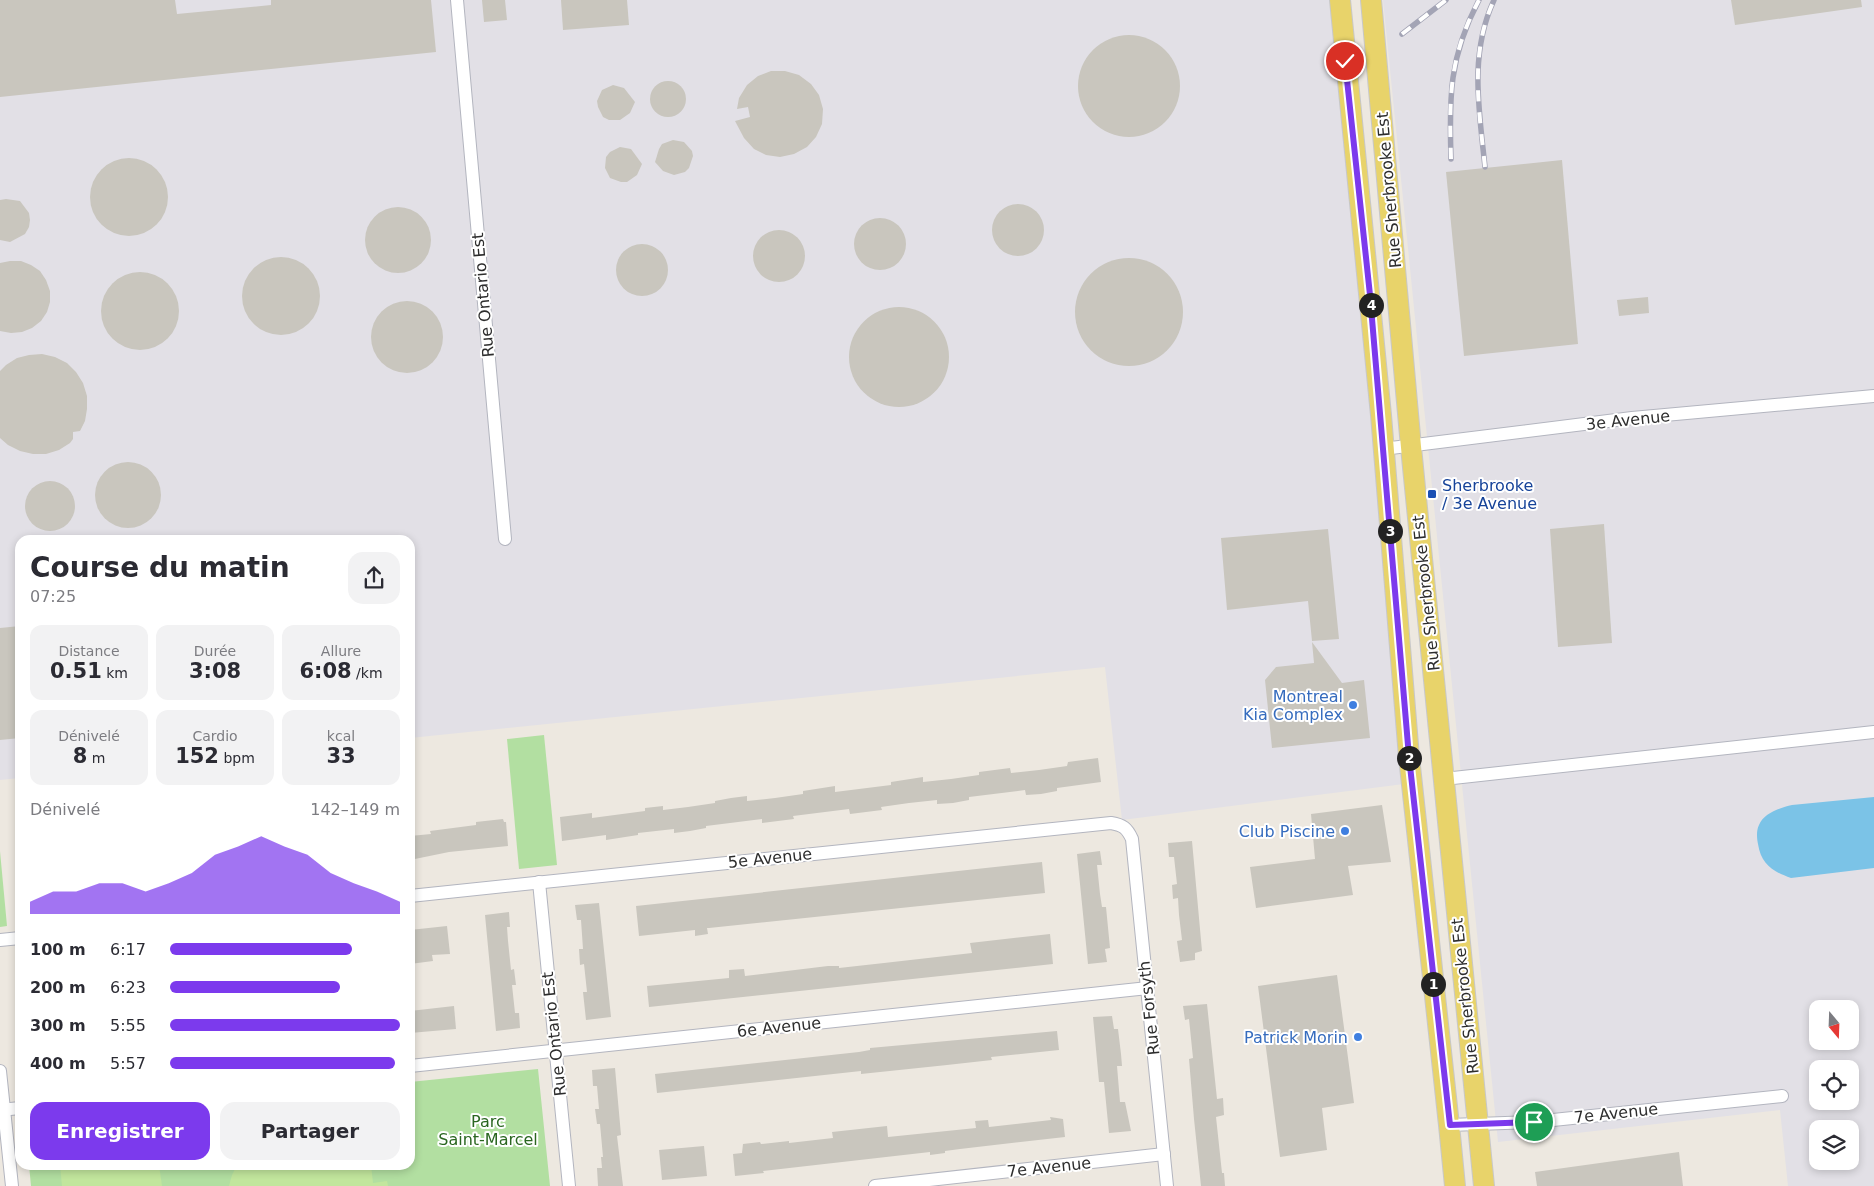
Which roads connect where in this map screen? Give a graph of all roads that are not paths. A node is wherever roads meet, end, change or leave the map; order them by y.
1 (457, 0) edge
2 (1340, 0) edge
3 (1371, 0) edge
4 (1874, 396) edge
5 (1411, 447) junction
6 (1383, 449) junction
7 (505, 539) dead end
8 (1874, 732) edge
9 (1444, 779) junction
10 (1412, 783) junction
11 (1128, 830) joint
12 (539, 882) junction
13 (415, 895) edge
14 (15, 938) edge
15 (0, 940) edge
16 (1461, 957) junction
17 (1431, 959) junction
18 (1148, 988) junction
19 (1468, 1026) junction
20 (1439, 1033) junction
21 (555, 1050) junction
22 (415, 1065) edge
23 (0, 1071) edge
24 (1782, 1096) dead end
25 (15, 1109) edge
26 (2, 1110) edge
27 (1478, 1123) junction
28 (1450, 1125) junction
29 (1164, 1154) junction
30 (12, 1186) edge
31 (569, 1186) edge
32 (875, 1186) edge
33 (1167, 1186) edge
34 (1454, 1186) edge
35 (1484, 1186) edge

1 - 7 street, Rue Ontario Est
2 - 6 main road, Rue Sherbrooke Est
3 - 5 main road, Rue Sherbrooke Est
4 - 5 street, 3e Avenue
5 - 6 street, 3e Avenue
5 - 9 main road, Rue Sherbrooke Est
6 - 10 main road, Rue Sherbrooke Est
8 - 9 street
9 - 10 main road
9 - 16 main road, Rue Sherbrooke Est
10 - 17 main road, Rue Sherbrooke Est
11 - 12 street, 5e Avenue
11 - 18 street, Rue Forsyth
12 - 13 street, 5e Avenue
12 - 21 street, Rue Ontario Est
14 - 15 street
16 - 17 main road
16 - 19 main road, Rue Sherbrooke Est
17 - 20 main road, Rue Sherbrooke Est
18 - 21 street, 6e Avenue
18 - 29 street, Rue Forsyth
19 - 20 main road
19 - 27 main road, Rue Sherbrooke Est
20 - 28 main road, Rue Sherbrooke Est
21 - 22 street, 6e Avenue
21 - 31 street, Rue Ontario Est
23 - 26 street
24 - 27 street, 7e Avenue
25 - 26 street
26 - 30 street
27 - 28 street, 7e Avenue
27 - 35 main road, Rue Sherbrooke Est
28 - 34 main road, Rue Sherbrooke Est
29 - 32 street, 7e Avenue
29 - 33 street, Rue Forsyth

